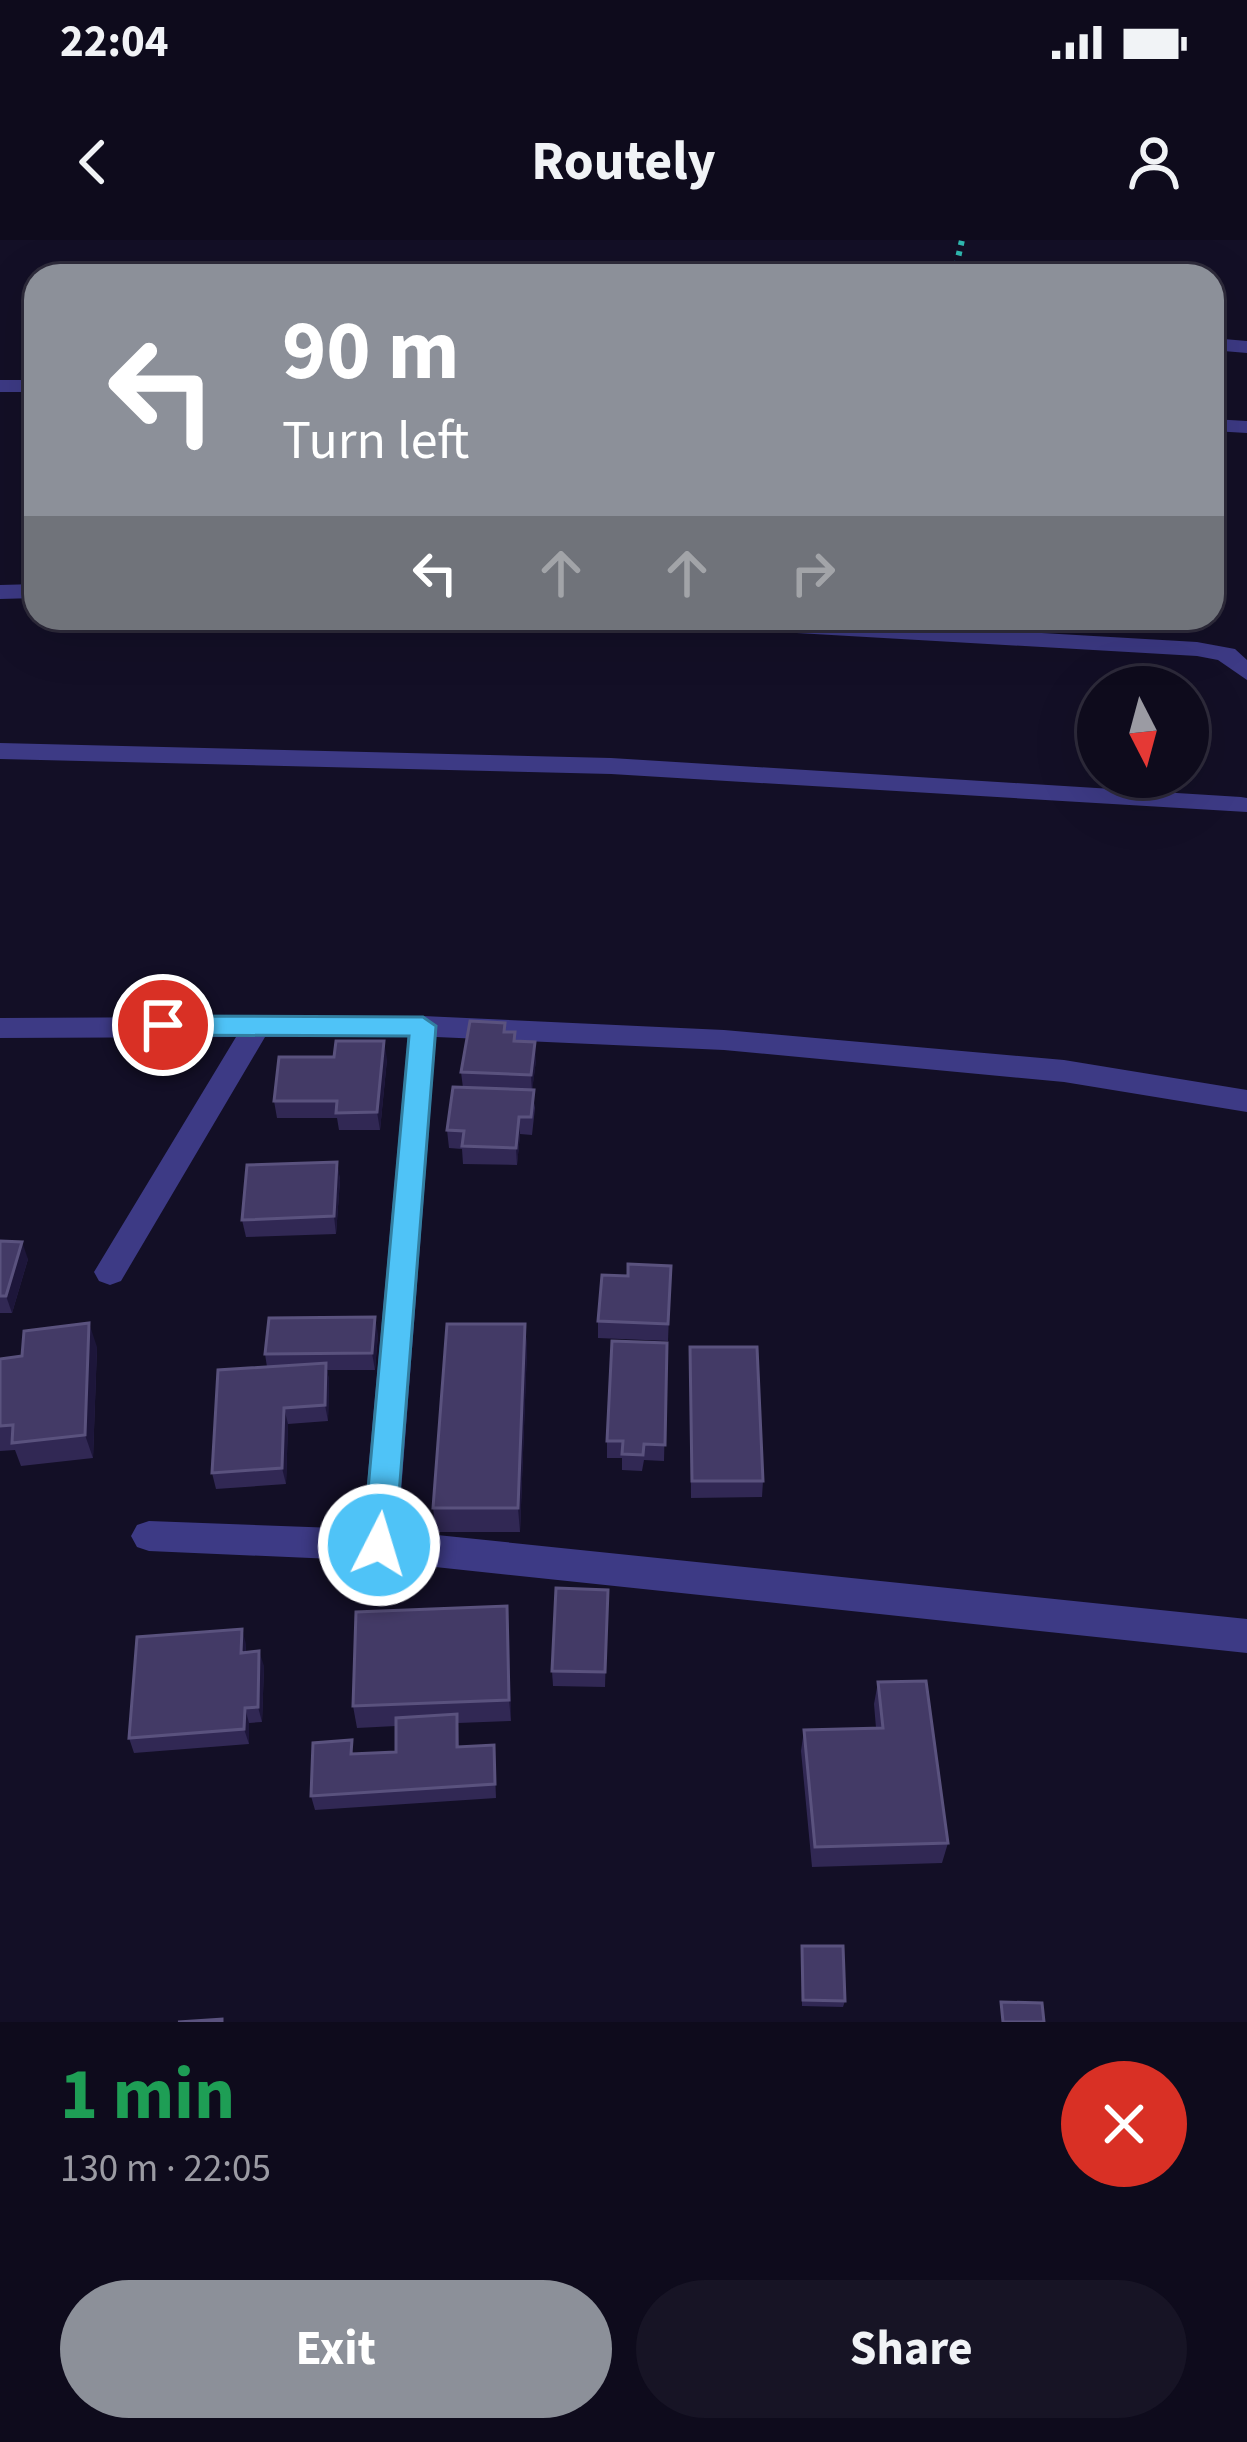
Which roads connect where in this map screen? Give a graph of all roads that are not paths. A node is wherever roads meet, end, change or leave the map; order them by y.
1 (866, 630) edge
2 (1247, 673) edge
3 (0, 752) edge
4 (1241, 805) dead end
5 (258, 1025) junction
6 (423, 1026) junction
7 (0, 1028) edge
8 (1247, 1101) edge
9 (110, 1272) dead end
10 (149, 1536) dead end
11 (379, 1545) junction
12 (1247, 1636) edge

1 - 2 street
3 - 4 street
5 - 6 street
5 - 7 street
5 - 9 street
6 - 8 street
6 - 11 street
10 - 11 street
11 - 12 street

